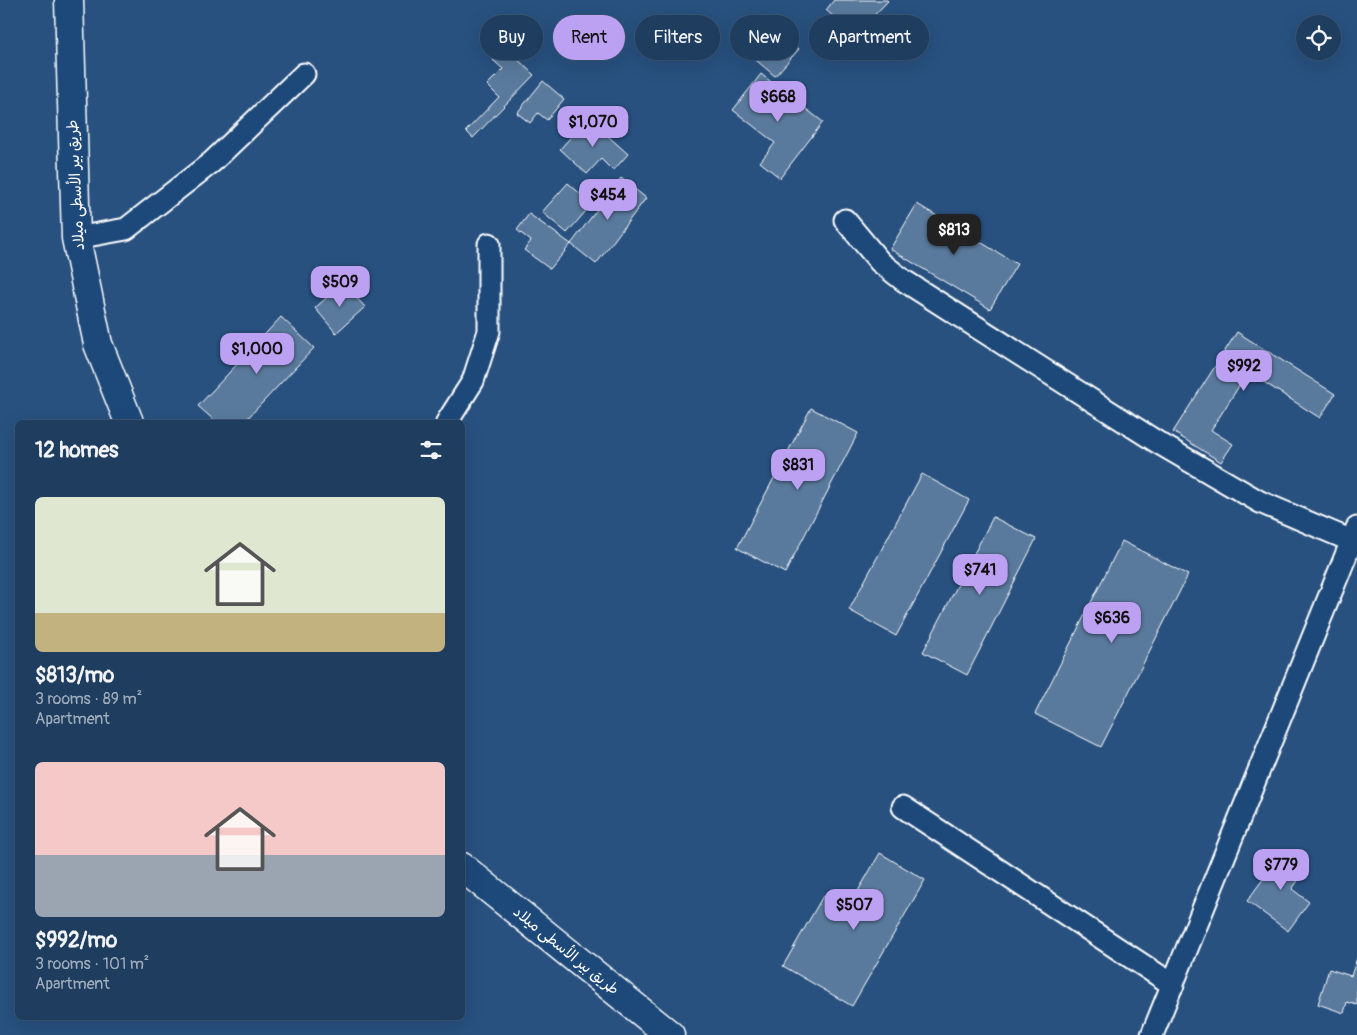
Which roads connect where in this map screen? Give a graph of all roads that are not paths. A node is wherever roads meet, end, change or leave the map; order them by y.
1 (69, 0) edge
2 (304, 74) dead end
3 (845, 220) dead end
4 (76, 238) junction
5 (489, 244) dead end
6 (128, 420) edge
7 (448, 420) edge
8 (1355, 534) edge
9 (903, 807) dead end
10 (465, 869) edge
11 (1173, 985) junction
12 (670, 1035) edge
13 (1152, 1035) edge

1 - 4 main road, طريق بير الأسطى ميلاد
2 - 4 street
3 - 8 street
4 - 6 main road, طريق بير الأسطى ميلاد
5 - 7 street
8 - 11 street
9 - 11 street
10 - 12 main road, طريق بير الأسطى ميلاد
11 - 13 street

